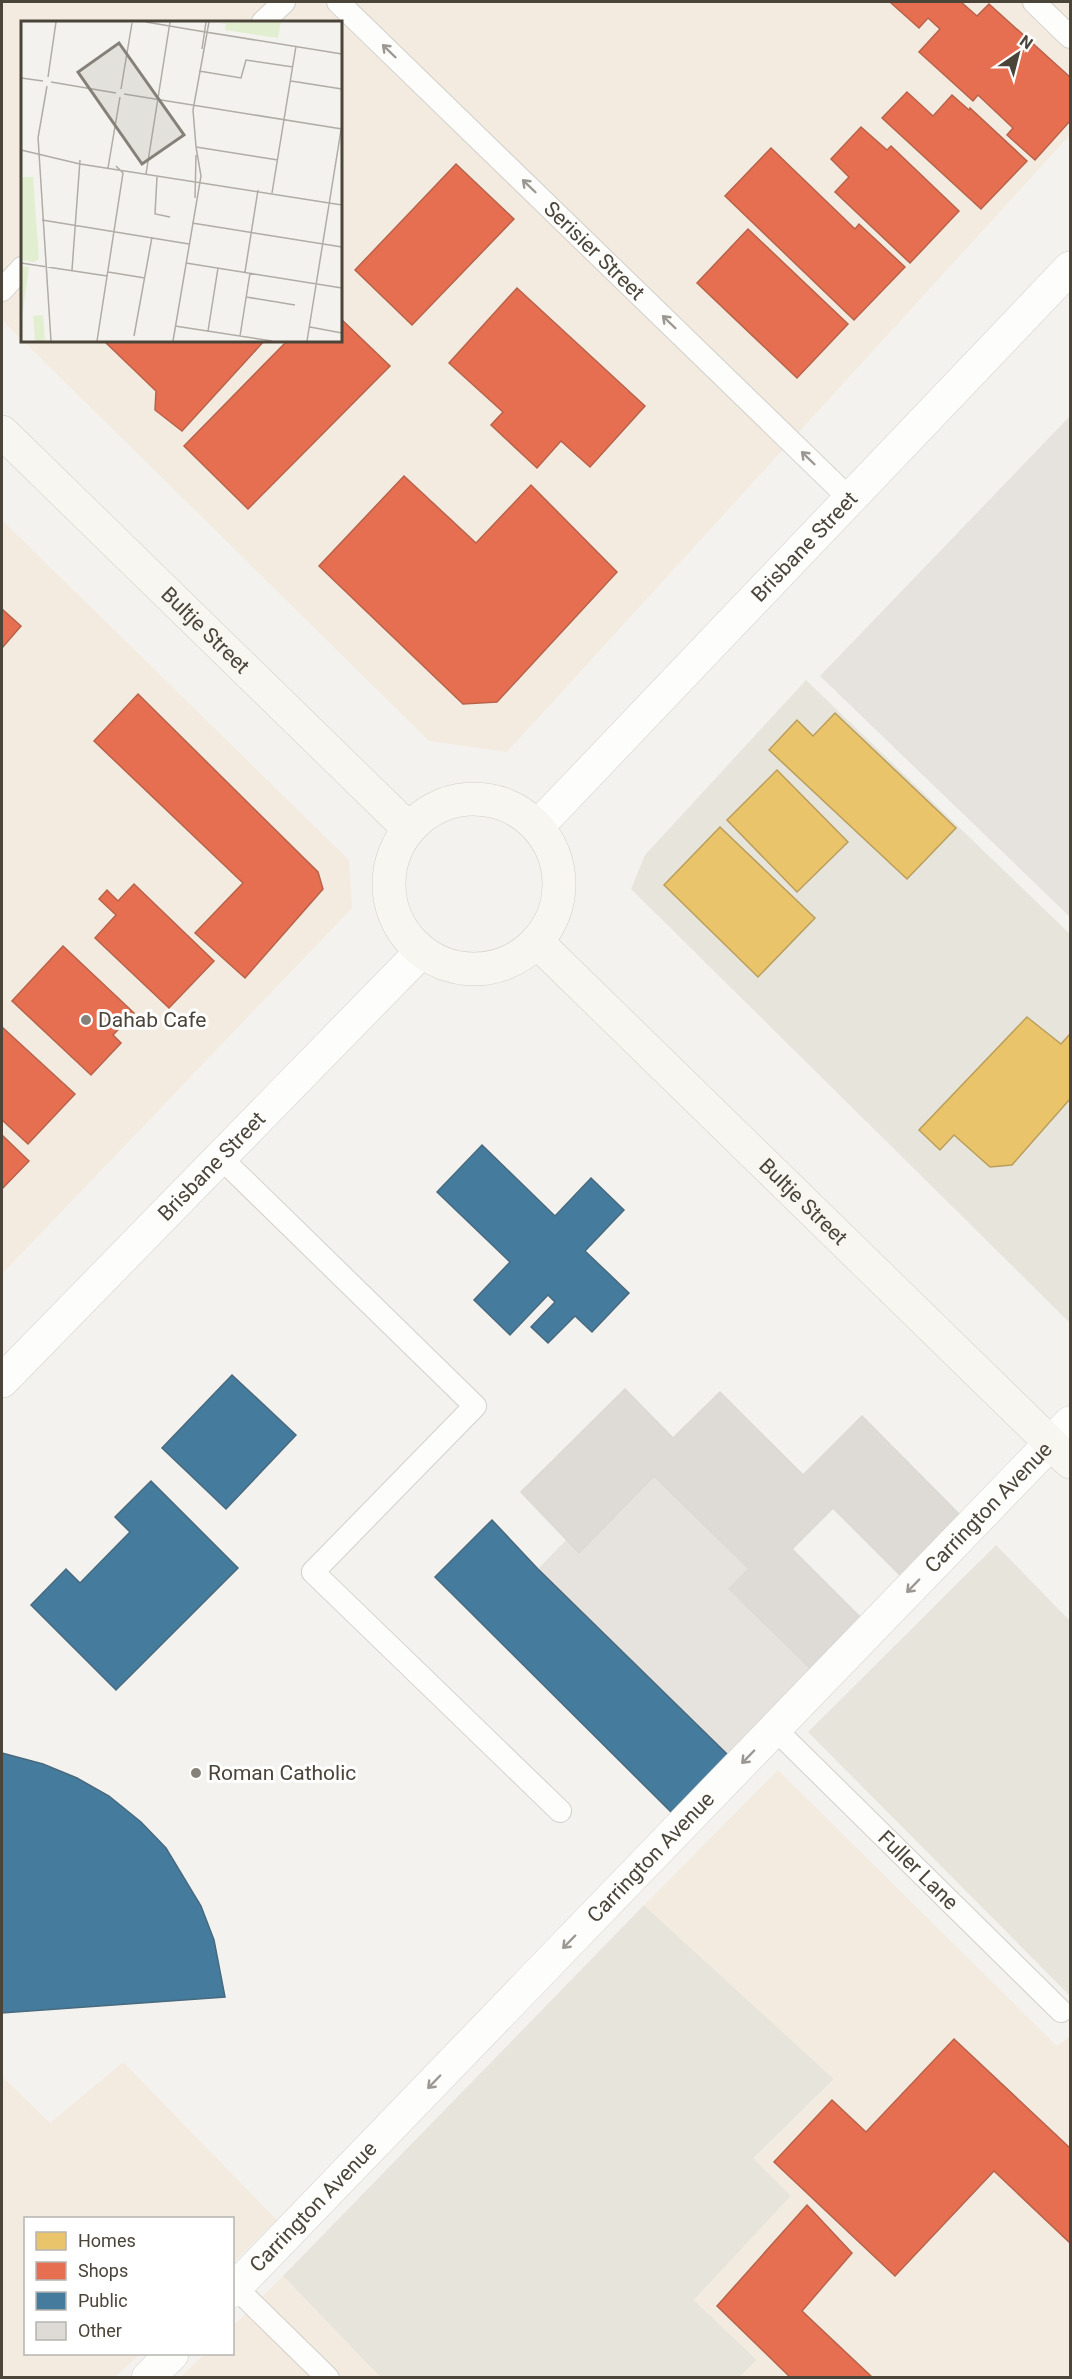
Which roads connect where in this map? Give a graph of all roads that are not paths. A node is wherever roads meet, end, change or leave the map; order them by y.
1 (284, 2) edge
2 (338, 2) edge
3 (1034, 2) edge
4 (265, 21) edge
5 (1071, 37) edge
6 (1071, 268) edge
7 (21, 269) edge
8 (2, 290) edge
9 (2, 432) edge
10 (850, 499) junction
11 (538, 826) junction
12 (408, 828) junction
13 (537, 942) junction
14 (422, 952) junction
15 (220, 1157) junction
16 (2, 1381) edge
17 (1064, 1443) edge
18 (776, 1729) junction
19 (560, 1811) dead end
20 (1061, 2011) dead end
21 (234, 2289) edge
22 (171, 2355) edge
23 (148, 2378) edge
24 (328, 2378) edge

1 - 4 lane
10 -> 2 lane, Serisier Street
3 - 5 lane
6 - 10 street, Brisbane Street
7 - 8 lane
9 - 12 street, Bultje Street
10 - 11 street, Brisbane Street
11 - 12 street
11 - 13 street
12 - 14 street
13 - 14 street
13 - 17 street, Bultje Street
14 - 15 street, Brisbane Street
15 - 16 street, Brisbane Street
15 - 19 lane
17 -> 18 street, Carrington Avenue
18 - 20 lane, Fuller Lane
18 -> 21 street, Carrington Avenue
21 - 24 lane
22 - 23 street

